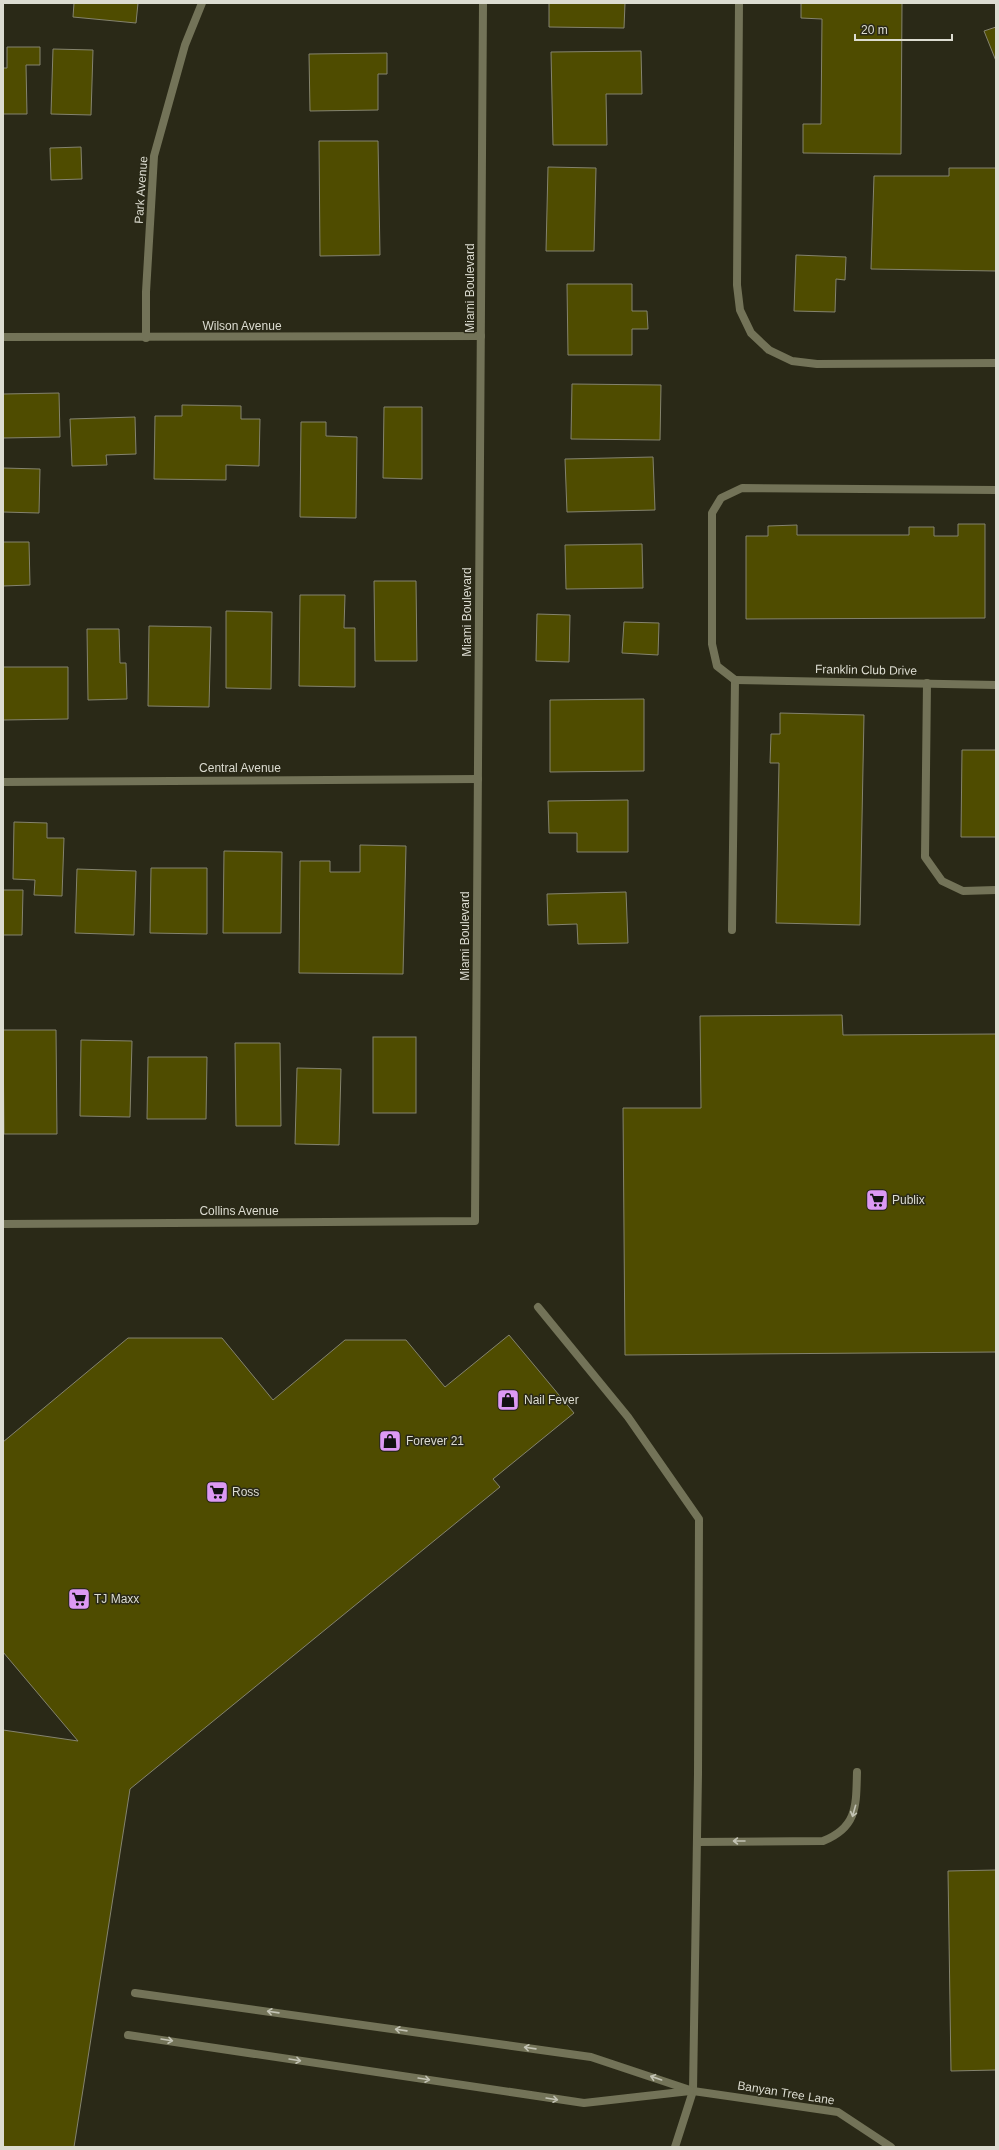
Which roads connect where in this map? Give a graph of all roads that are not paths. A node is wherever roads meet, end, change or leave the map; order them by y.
1 (202, 3) edge
2 (483, 3) edge
3 (740, 3) edge
4 (481, 336) junction
5 (3, 338) edge
6 (146, 338) junction
7 (996, 363) edge
8 (996, 490) edge
9 (735, 680) junction
10 (927, 683) junction
11 (996, 685) edge
12 (478, 779) junction
13 (3, 782) edge
14 (996, 890) edge
15 (732, 930) dead end
16 (475, 1222) joint
17 (3, 1224) edge
18 (538, 1307) dead end
19 (857, 1772) dead end
20 (697, 1842) junction
21 (135, 1993) dead end
22 (128, 2035) dead end
23 (693, 2091) junction
24 (675, 2147) edge
25 (891, 2147) edge

1 - 6 street, Park Avenue
2 - 4 street, Miami Boulevard
3 - 7 street
4 - 6 street, Wilson Avenue
4 - 12 street, Miami Boulevard
5 - 6 street, Wilson Avenue
8 - 9 street
9 - 10 street, Franklin Club Drive
9 - 15 street
10 - 11 street, Franklin Club Drive
10 - 14 street
12 - 13 street, Central Avenue
12 - 16 street, Miami Boulevard
16 - 17 street, Collins Avenue
18 - 20 street
19 -> 20 street
20 - 23 street
23 -> 21 street
22 -> 23 street
23 - 24 street
23 - 25 street, Banyan Tree Lane

